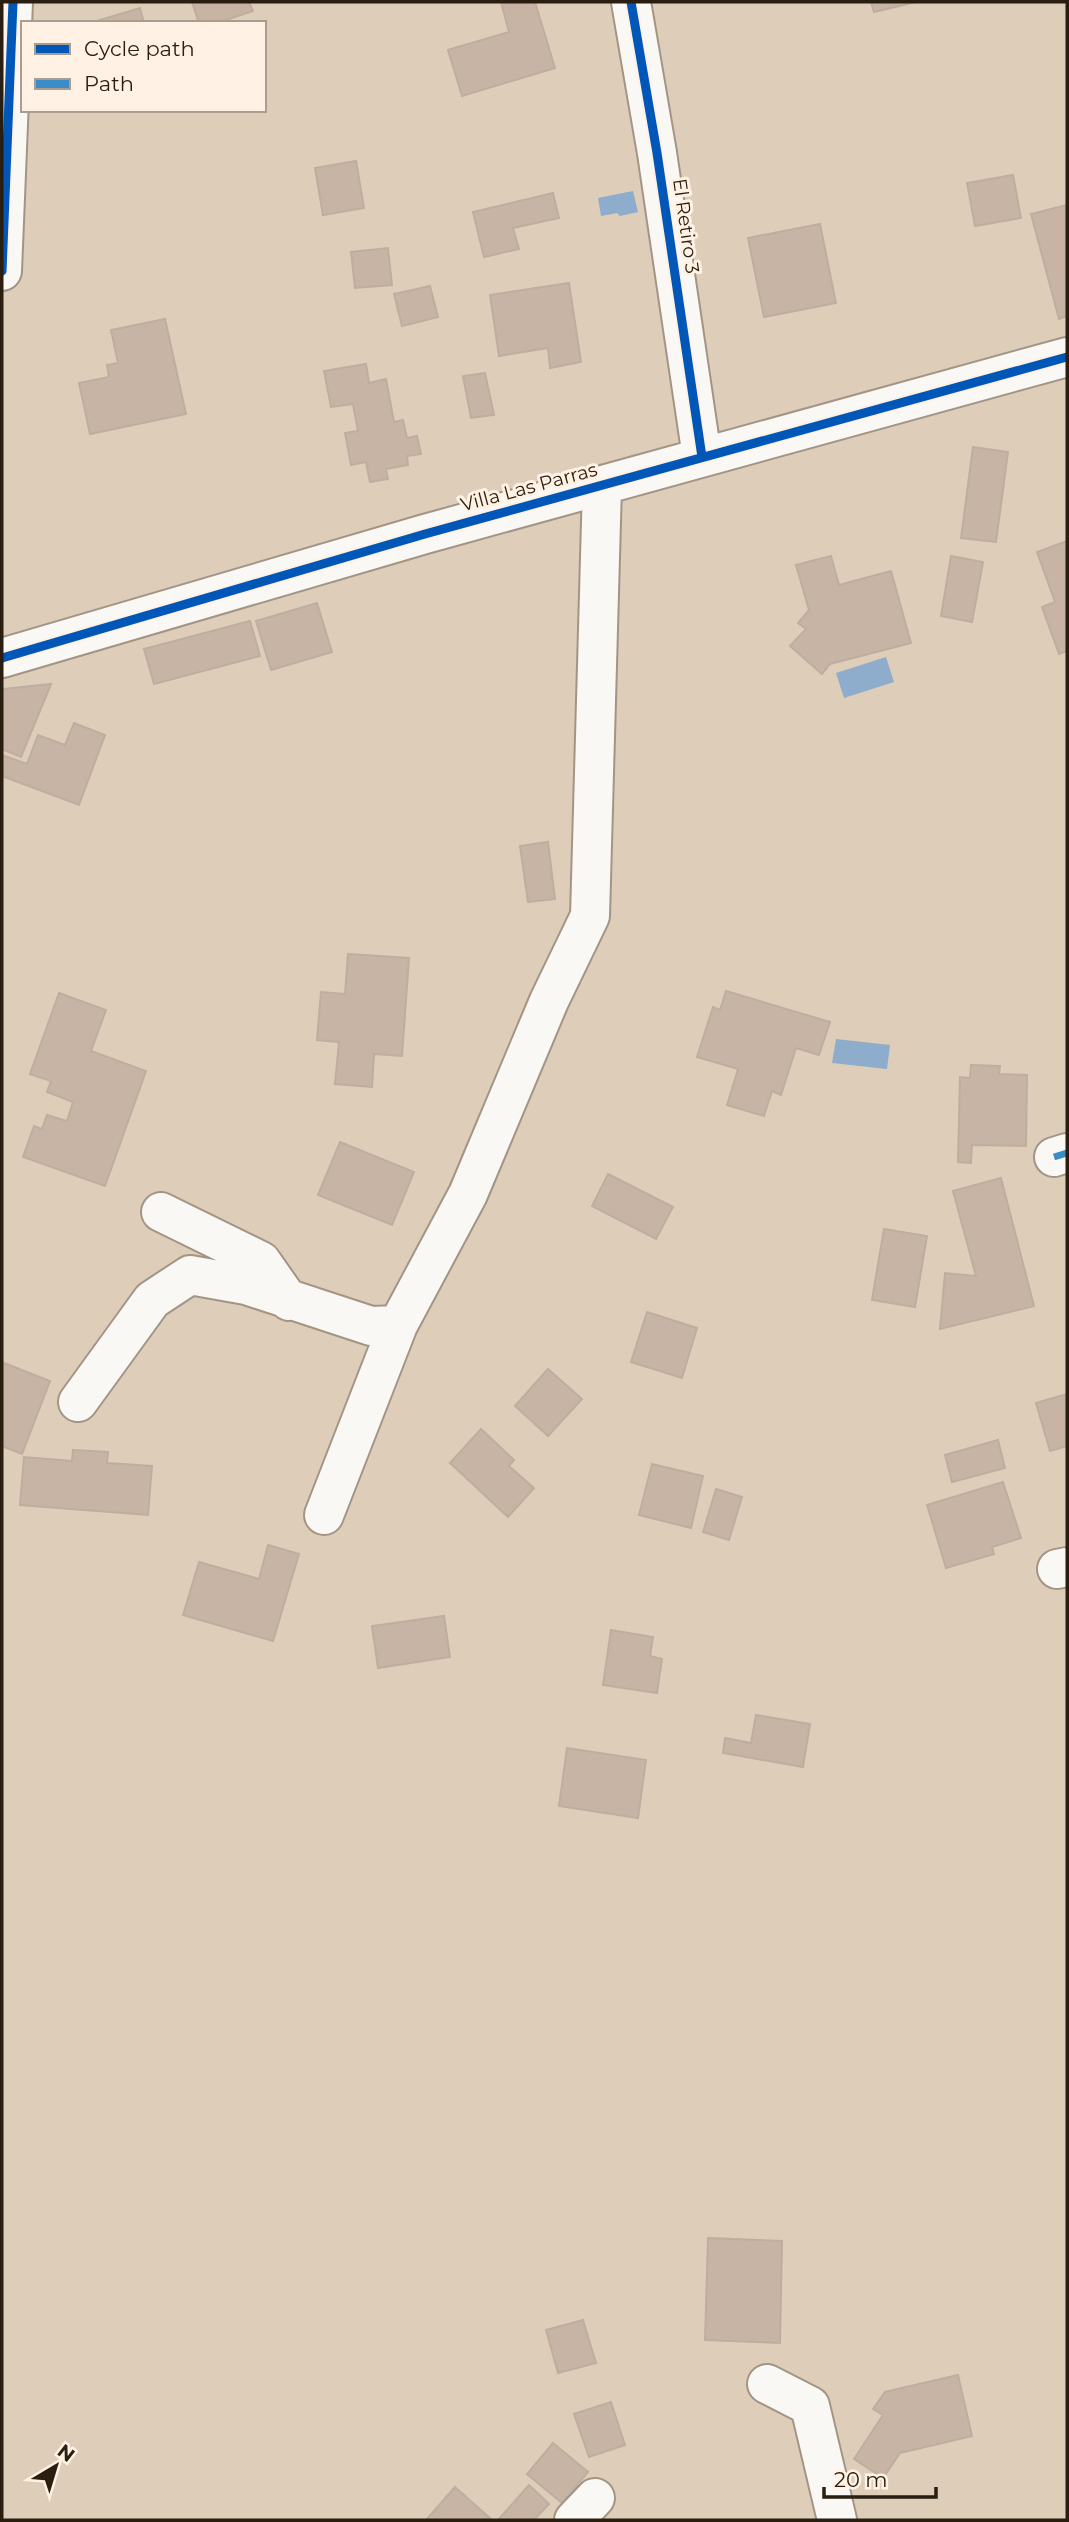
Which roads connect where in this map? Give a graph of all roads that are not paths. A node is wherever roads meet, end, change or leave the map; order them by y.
1 (13, 2) edge
2 (631, 2) edge
3 (2, 265) edge
4 (2, 271) edge
5 (1067, 357) edge
6 (702, 457) junction
7 (602, 486) junction
8 (2, 658) edge
9 (161, 1212) dead end
10 (289, 1301) junction
11 (397, 1325) junction
12 (78, 1402) dead end
13 (324, 1515) dead end
14 (767, 2384) dead end
15 (837, 2520) edge

1 - 3 street
2 - 6 street, El Retiro 3
3 - 4 street
5 - 6 street, Villa Las Parras
6 - 7 street, Villa Las Parras
7 - 8 street, Villa Las Parras
7 - 11 street
9 - 10 street
10 - 11 street
10 - 12 street
11 - 13 street
14 - 15 street

